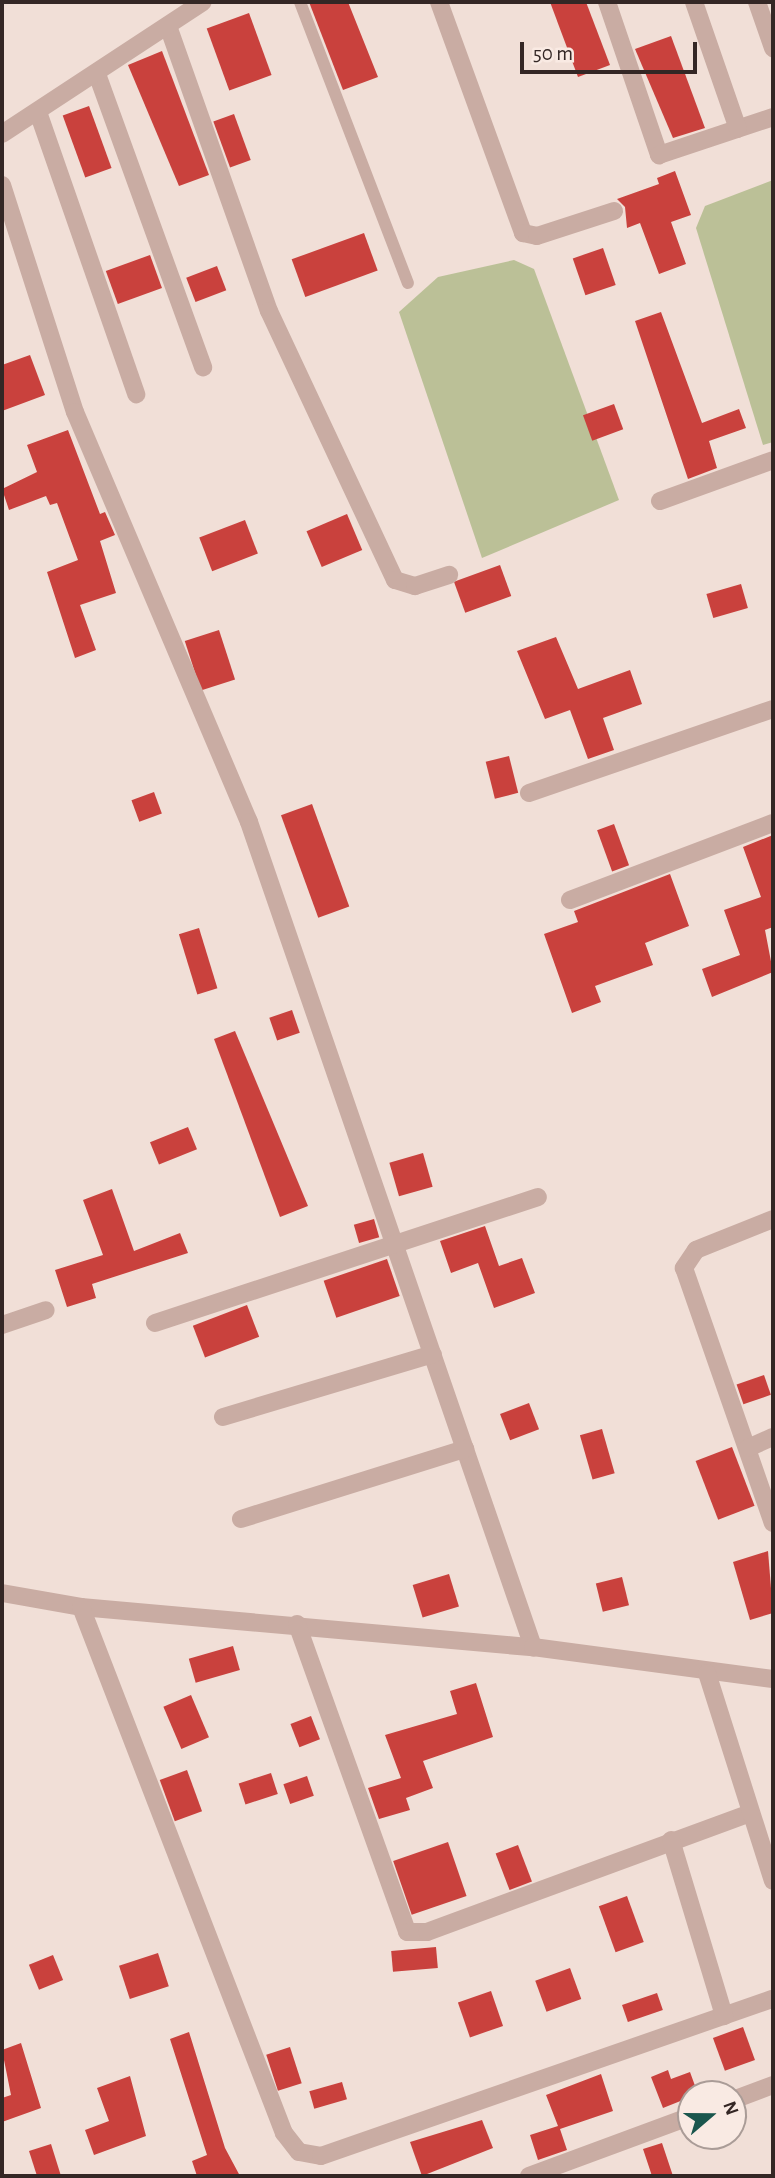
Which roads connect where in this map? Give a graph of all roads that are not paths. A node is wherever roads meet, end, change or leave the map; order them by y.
1 (203, 2) edge
2 (300, 2) edge
3 (439, 2) edge
4 (607, 2) edge
5 (694, 2) edge
6 (757, 2) edge
7 (168, 26) junction
8 (773, 48) edge
9 (97, 74) junction
10 (38, 112) junction
11 (773, 117) edge
12 (738, 129) junction
13 (2, 134) edge
14 (2, 185) edge
15 (614, 211) dead end
16 (408, 283) dead end
17 (203, 367) dead end
18 (136, 394) dead end
19 (773, 460) edge
20 (660, 501) dead end
21 (449, 575) dead end
22 (773, 709) edge
23 (529, 793) dead end
24 (773, 823) edge
25 (570, 900) dead end
26 (538, 1197) dead end
27 (773, 1219) edge
28 (393, 1247) junction
29 (46, 1310) dead end
30 (155, 1323) dead end
31 (2, 1325) edge
32 (433, 1354) junction
33 (223, 1417) dead end
34 (773, 1437) edge
35 (748, 1448) junction
36 (465, 1449) junction
37 (241, 1519) dead end
38 (773, 1523) edge
39 (2, 1593) edge
40 (81, 1607) junction
41 (297, 1624) junction
42 (533, 1647) junction
43 (707, 1673) junction
44 (773, 1679) edge
45 (751, 1814) junction
46 (671, 1840) junction
47 (773, 1881) edge
48 (773, 1999) edge
49 (724, 2016) junction
50 (773, 2085) edge
51 (747, 2095) edge
52 (677, 2121) edge
53 (529, 2176) edge

1 - 7 street
2 - 16 lane
3 - 15 street
4 - 12 street
5 - 12 street
6 - 8 street
7 - 9 street
7 - 21 street
9 - 10 street
9 - 17 street
10 - 13 street
10 - 18 street
11 - 12 street
14 - 28 street
19 - 20 street
22 - 23 street
24 - 25 street
26 - 28 street
27 - 35 street
28 - 30 street
28 - 32 street
29 - 31 street
32 - 33 street
32 - 36 street
34 - 35 street
35 - 38 street
36 - 37 street
36 - 42 street
39 - 40 street
40 - 41 street
40 - 49 street
41 - 42 street
41 - 46 street
42 - 43 street
43 - 44 street
43 - 45 street
45 - 46 street
45 - 47 street
46 - 49 street
48 - 49 street
50 - 51 street
52 - 53 street

